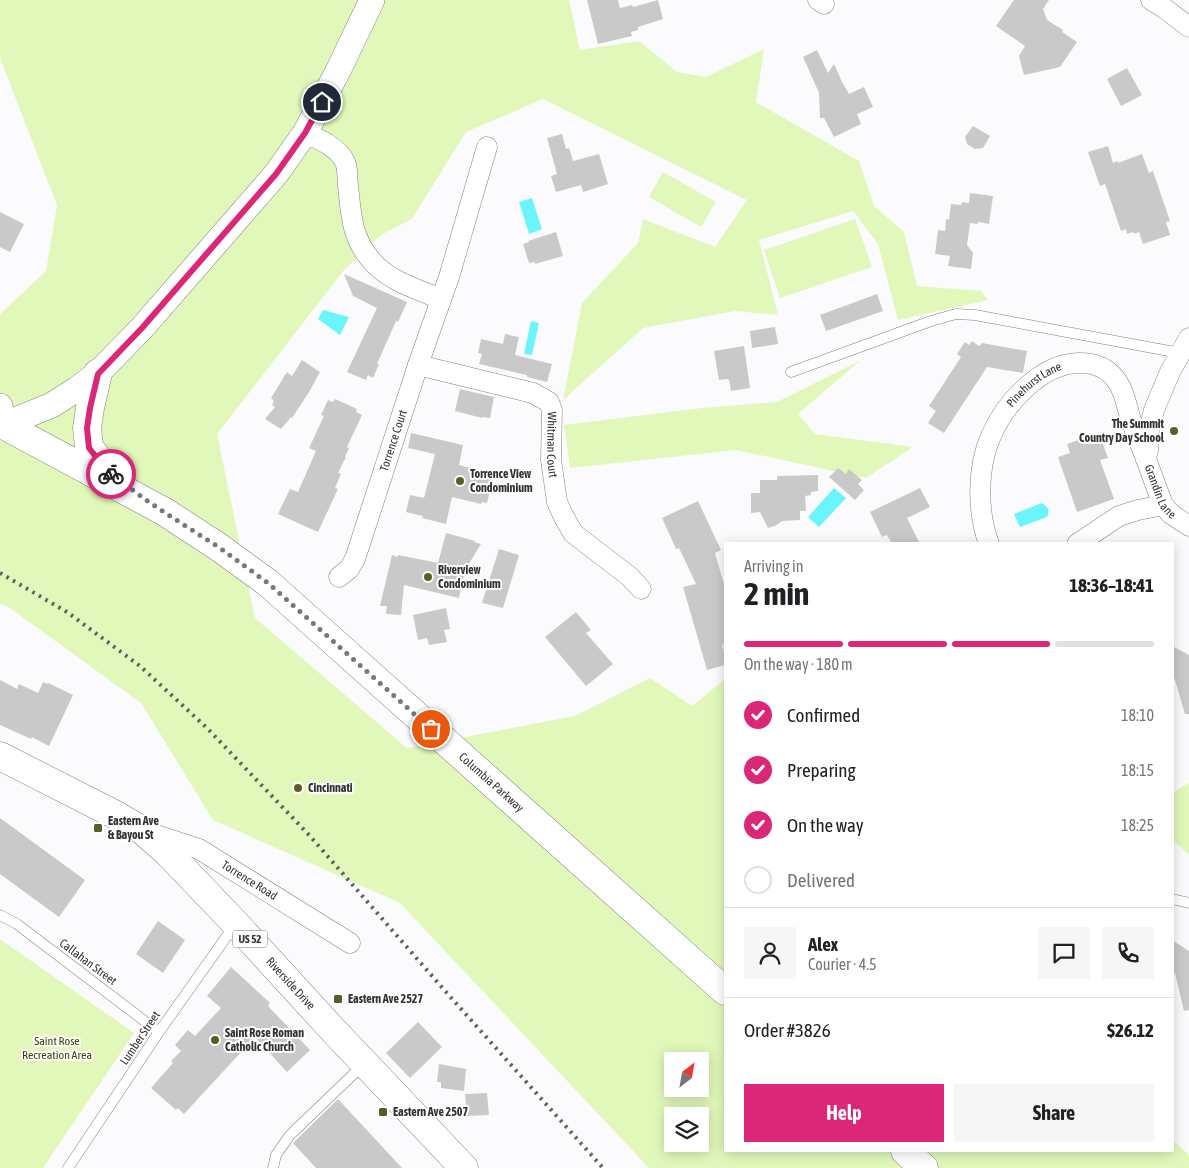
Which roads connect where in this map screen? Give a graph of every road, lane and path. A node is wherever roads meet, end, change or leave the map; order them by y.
1 (372, 0) edge
2 (1151, 0) edge
3 (1189, 27) edge
4 (305, 133) junction
5 (487, 147) dead end
6 (441, 299) junction
7 (1185, 346) edge
8 (418, 366) junction
9 (791, 372) dead end
10 (98, 374) junction
11 (1, 418) edge
12 (1146, 459) junction
13 (146, 500) junction
14 (1164, 505) junction
15 (1189, 526) edge
16 (988, 542) edge
17 (1080, 542) edge
18 (339, 577) dead end
19 (642, 589) dead end
20 (0, 756) edge
21 (143, 831) junction
22 (1174, 900) edge
23 (1189, 904) edge
24 (0, 915) edge
25 (236, 924) junction
26 (350, 943) dead end
27 (724, 990) edge
28 (159, 1032) junction
29 (364, 1063) junction
30 (906, 1152) edge
31 (68, 1168) edge
32 (273, 1168) edge
33 (464, 1168) edge
34 (924, 1168) edge

1 - 4 street
2 - 3 street
4 - 6 street
4 - 10 street
5 - 6 street, Torrence Court
6 - 8 street, Torrence Court
7 - 9 lane
7 - 12 street, Grandin Lane
8 - 18 street, Torrence Court
8 - 19 street, Whitman Court
10 - 11 street
10 - 13 main road
11 - 13 main road, Columbia Parkway
12 - 14 street, Grandin Lane
12 - 16 street, Pinehurst Lane
13 - 27 main road, Columbia Parkway
14 - 15 street, Grandin Lane
14 - 17 street
20 - 21 main road, Riverside Drive / US 52
21 - 25 main road, Riverside Drive / US 52
21 - 26 street, Torrence Road
22 - 23 lane
24 - 28 lane, Callahan Street
25 - 28 lane, Lumber Street
25 - 29 main road, Riverside Drive / US 52
28 - 31 lane, Lumber Street
29 - 32 lane
29 - 33 main road, Riverside Drive / US 52
30 - 34 main road

